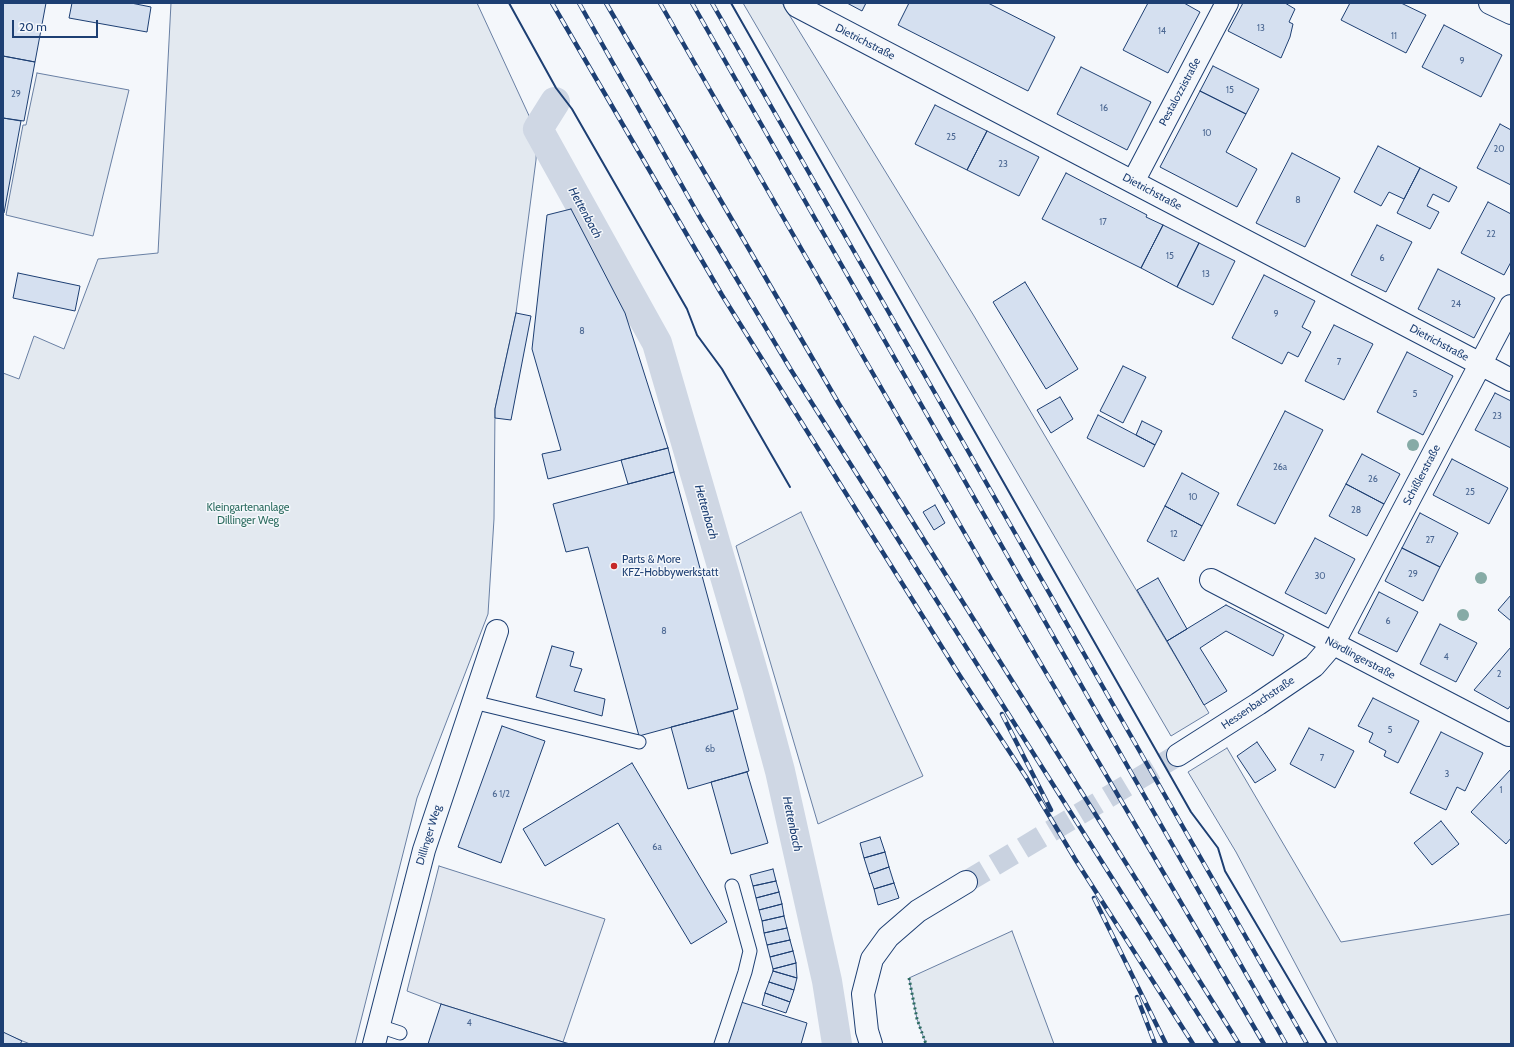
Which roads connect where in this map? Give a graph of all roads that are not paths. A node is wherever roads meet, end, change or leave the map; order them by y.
1 (795, 3) edge
2 (1227, 3) edge
3 (1490, 3) edge
4 (1511, 13) edge
5 (1133, 182) junction
6 (1511, 306) edge
7 (1481, 365) junction
8 (1511, 380) edge
9 (1211, 580) dead end
10 (497, 631) dead end
11 (1333, 644) junction
12 (473, 702) junction
13 (1510, 734) edge
14 (639, 742) dead end
15 (1178, 755) tunnel mouth
16 (966, 882) tunnel mouth
17 (732, 886) dead end
18 (400, 1033) dead end
19 (376, 1035) edge
20 (721, 1044) edge
21 (872, 1044) edge

1 - 5 street, Dietrichstraße
2 - 5 street, Pestalozzistraße
3 - 4 street
5 - 7 street, Dietrichstraße
6 - 7 street, Schißlerstraße
7 - 8 street, Dietrichstraße
7 - 11 street, Schißlerstraße
9 - 11 street, Nördlingerstraße
10 - 12 street, Dillinger Weg
11 - 13 street, Nördlingerstraße
11 - 15 street, Hessenbachstraße
12 - 14 lane
12 - 19 street, Dillinger Weg
16 - 21 street
17 - 20 lane
18 - 19 lane

